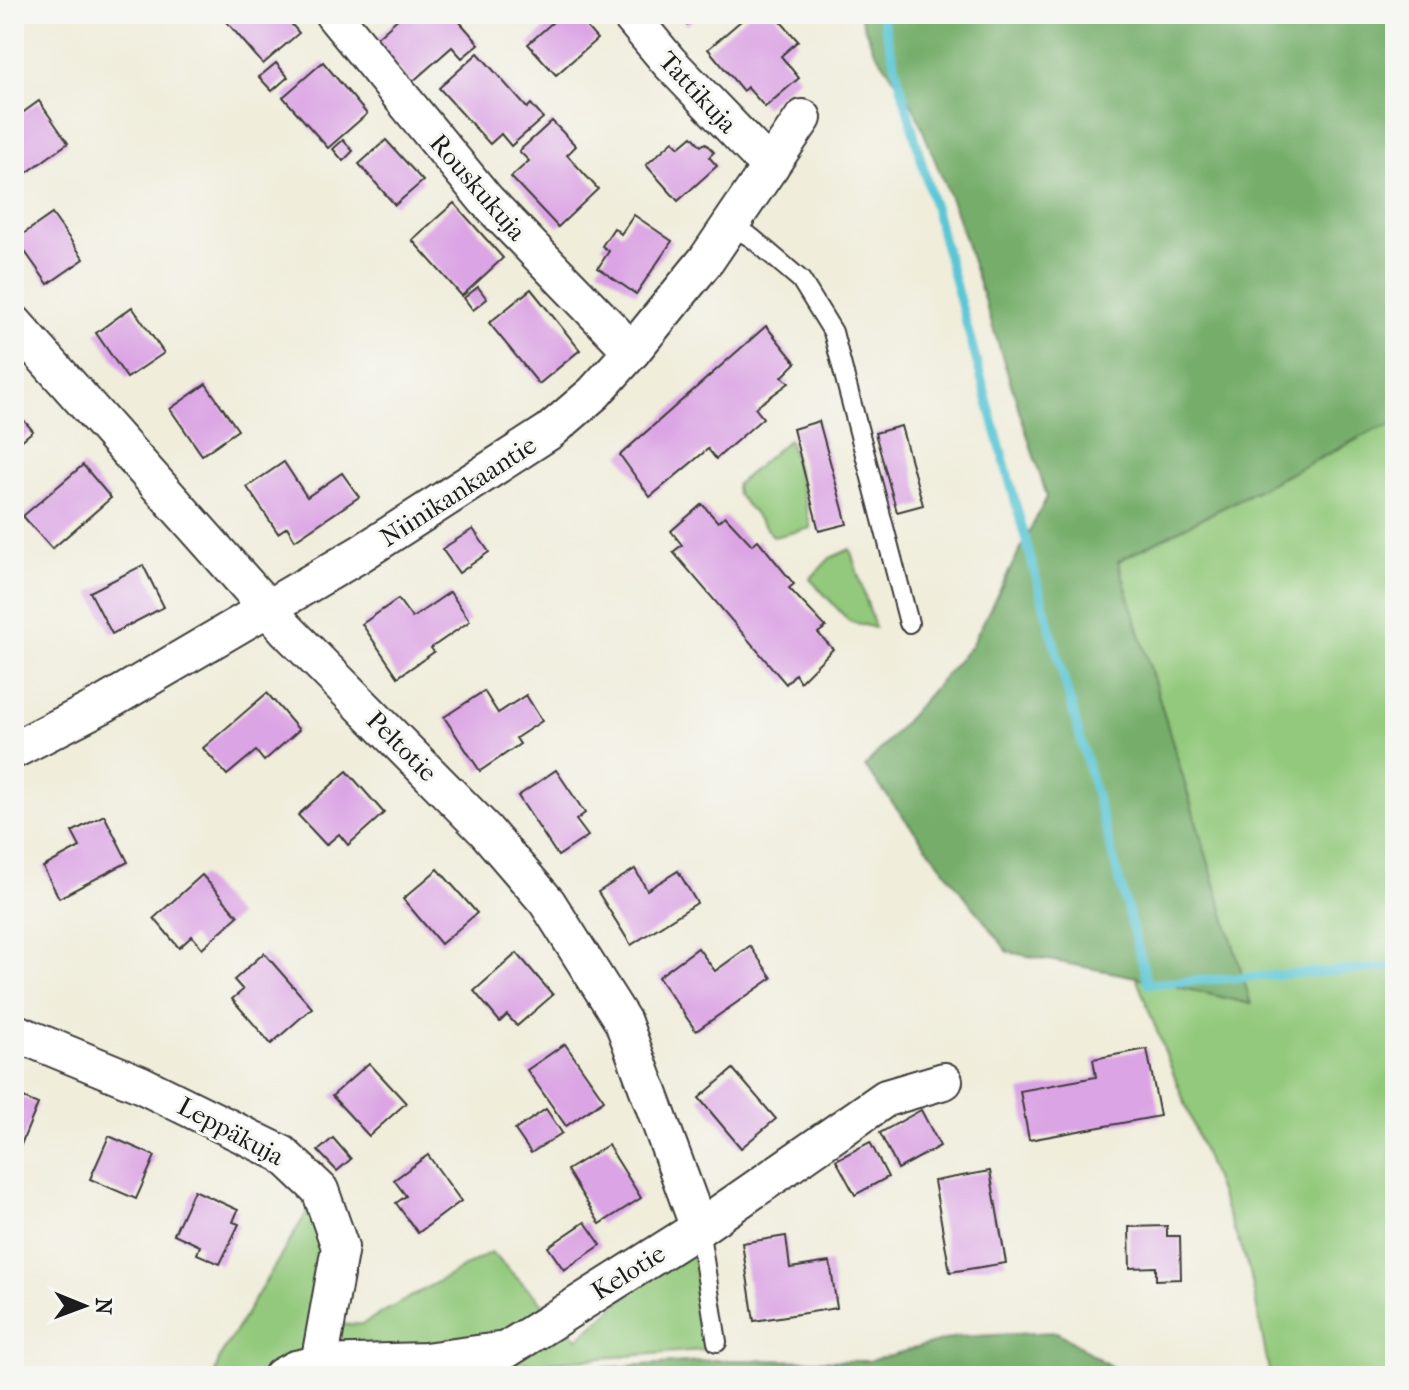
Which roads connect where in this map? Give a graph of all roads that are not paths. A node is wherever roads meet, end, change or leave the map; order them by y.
1 (333, 14) edge
2 (629, 14) edge
3 (803, 118) dead end
4 (770, 167) junction
5 (730, 225) junction
6 (14, 323) edge
7 (632, 351) junction
8 (267, 607) junction
9 (909, 623) dead end
10 (14, 750) edge
11 (14, 1032) edge
12 (944, 1081) dead end
13 (699, 1228) junction
14 (717, 1342) dead end
15 (319, 1364) junction
16 (282, 1376) edge

1 - 7 street, Rouskukuja
2 - 4 street, Tattikuja
3 - 4 street, Niinikankaantie
4 - 5 street, Niinikankaantie
5 - 7 street, Niinikankaantie
5 - 9 lane
6 - 8 street, Peltotie
7 - 8 street, Niinikankaantie
8 - 10 street, Niinikankaantie
8 - 13 street, Peltotie
11 - 15 street, Leppäkuja
12 - 13 street, Kelotie
13 - 14 lane
13 - 15 street, Kelotie
15 - 16 street, Kelotie

